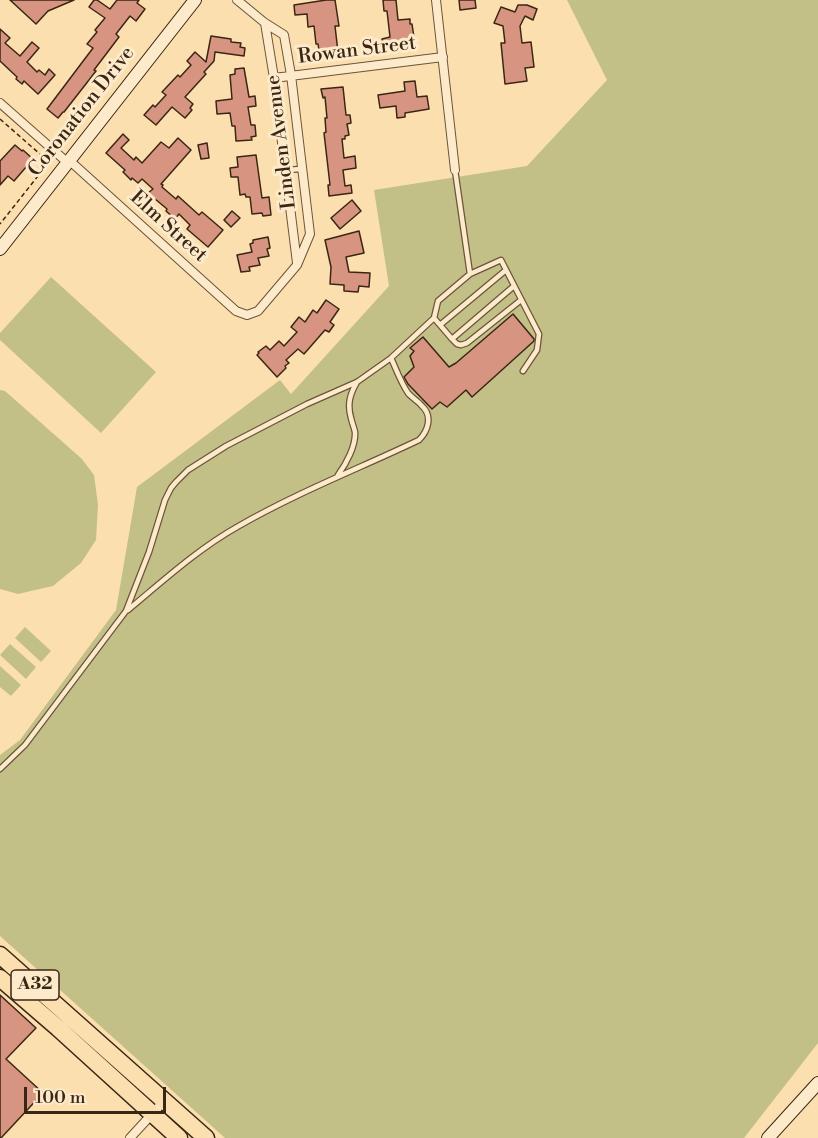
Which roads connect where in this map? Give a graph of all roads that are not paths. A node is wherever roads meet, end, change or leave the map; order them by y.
1 (195, 0) edge
2 (237, 0) edge
3 (436, 0) edge
4 (265, 23) junction
5 (443, 57) junction
6 (291, 75) junction
7 (274, 78) junction
8 (0, 103) edge
9 (69, 162) junction
10 (302, 169) junction
11 (454, 170) joint
12 (285, 171) junction
13 (0, 249) edge
14 (297, 265) junction
15 (506, 270) junction
16 (470, 274) junction
17 (514, 286) junction
18 (521, 300) junction
19 (247, 315) joint
20 (434, 318) junction
21 (440, 325) junction
22 (452, 339) junction
23 (391, 358) junction
24 (523, 371) dead end
25 (357, 382) junction
26 (336, 477) junction
27 (126, 611) junction
28 (0, 770) edge
29 (0, 955) edge
30 (0, 975) edge
31 (818, 1083) edge
32 (164, 1101) junction
33 (152, 1114) junction
34 (770, 1136) edge
35 (130, 1138) edge
36 (179, 1138) edge
37 (206, 1138) edge

1 - 9 main road, Coronation Drive
2 - 4 street, Linden Avenue
3 - 5 street, Rowan Street
4 - 6 street, Linden Avenue
4 - 7 street, Linden Avenue
5 - 6 street, Rowan Street
5 - 11 street, Rowan Street
6 - 7 street, Rowan Street
6 - 10 street, Linden Avenue
7 - 12 street, Linden Avenue
8 - 9 street, Elm Street
9 - 13 main road, Coronation Drive
9 - 19 street, Elm Street
10 - 12 lane
10 - 14 street, Linden Avenue
11 - 16 lane
12 - 14 street, Linden Avenue
14 - 19 street, Linden Avenue
15 - 16 lane
15 - 17 lane
15 - 21 lane
16 - 20 lane
17 - 18 lane
17 - 22 lane
18 - 22 lane
18 - 24 lane
20 - 21 lane
20 - 23 lane
21 - 22 lane
23 - 25 lane
23 - 26 lane
25 - 26 lane
25 - 27 lane
26 - 27 lane
27 - 28 lane
29 - 32 highway, A32
30 - 33 highway, A32
31 - 34 main road
32 - 33 street
32 - 37 highway, A32
33 - 35 street
33 - 36 highway, A32

